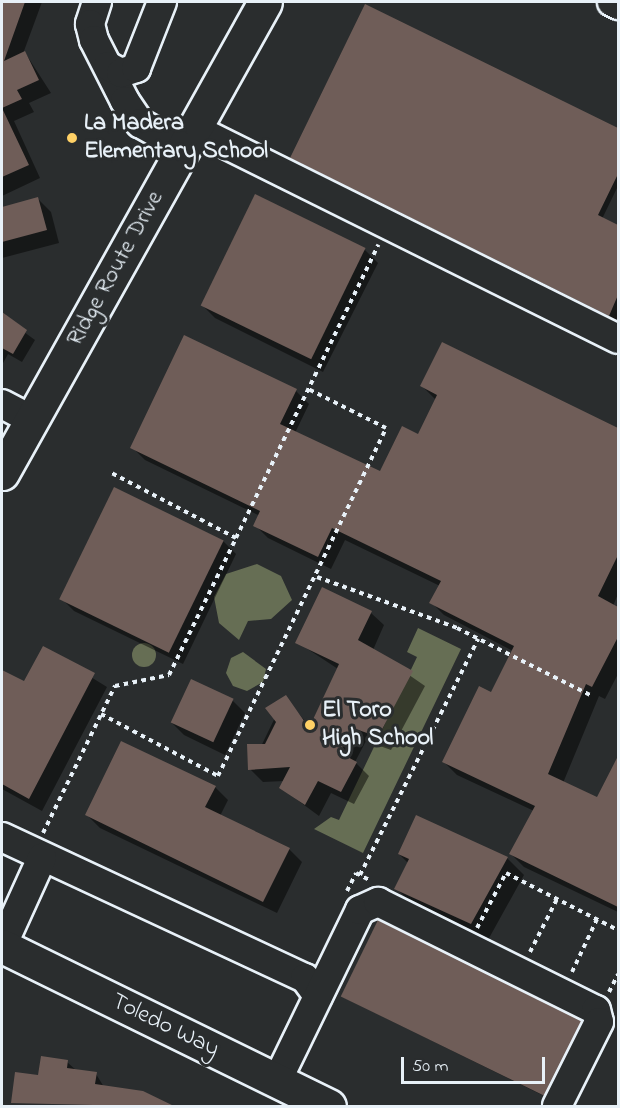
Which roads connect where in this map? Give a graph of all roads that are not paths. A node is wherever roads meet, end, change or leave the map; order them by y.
1 (96, 2) edge
2 (162, 2) edge
3 (265, 2) edge
4 (612, 2) edge
5 (618, 5) edge
6 (108, 66) junction
7 (188, 138) junction
8 (618, 339) edge
9 (2, 404) edge
10 (32, 420) junction
11 (2, 473) edge
12 (2, 837) edge
13 (37, 855) junction
14 (2, 946) edge
15 (318, 996) junction
16 (277, 1081) junction
17 (329, 1107) edge
18 (557, 1107) edge

1 - 6 street
2 - 6 street
3 - 7 main road, Ridge Route Drive
4 - 5 street
6 - 7 street
7 - 8 street
7 - 10 main road, Ridge Route Drive
9 - 10 street
10 - 11 main road, Ridge Route Drive
12 - 13 street
13 - 14 street
13 - 15 street
14 - 16 main road, Toledo Way
15 - 16 street
15 - 18 street
16 - 17 main road, Toledo Way

